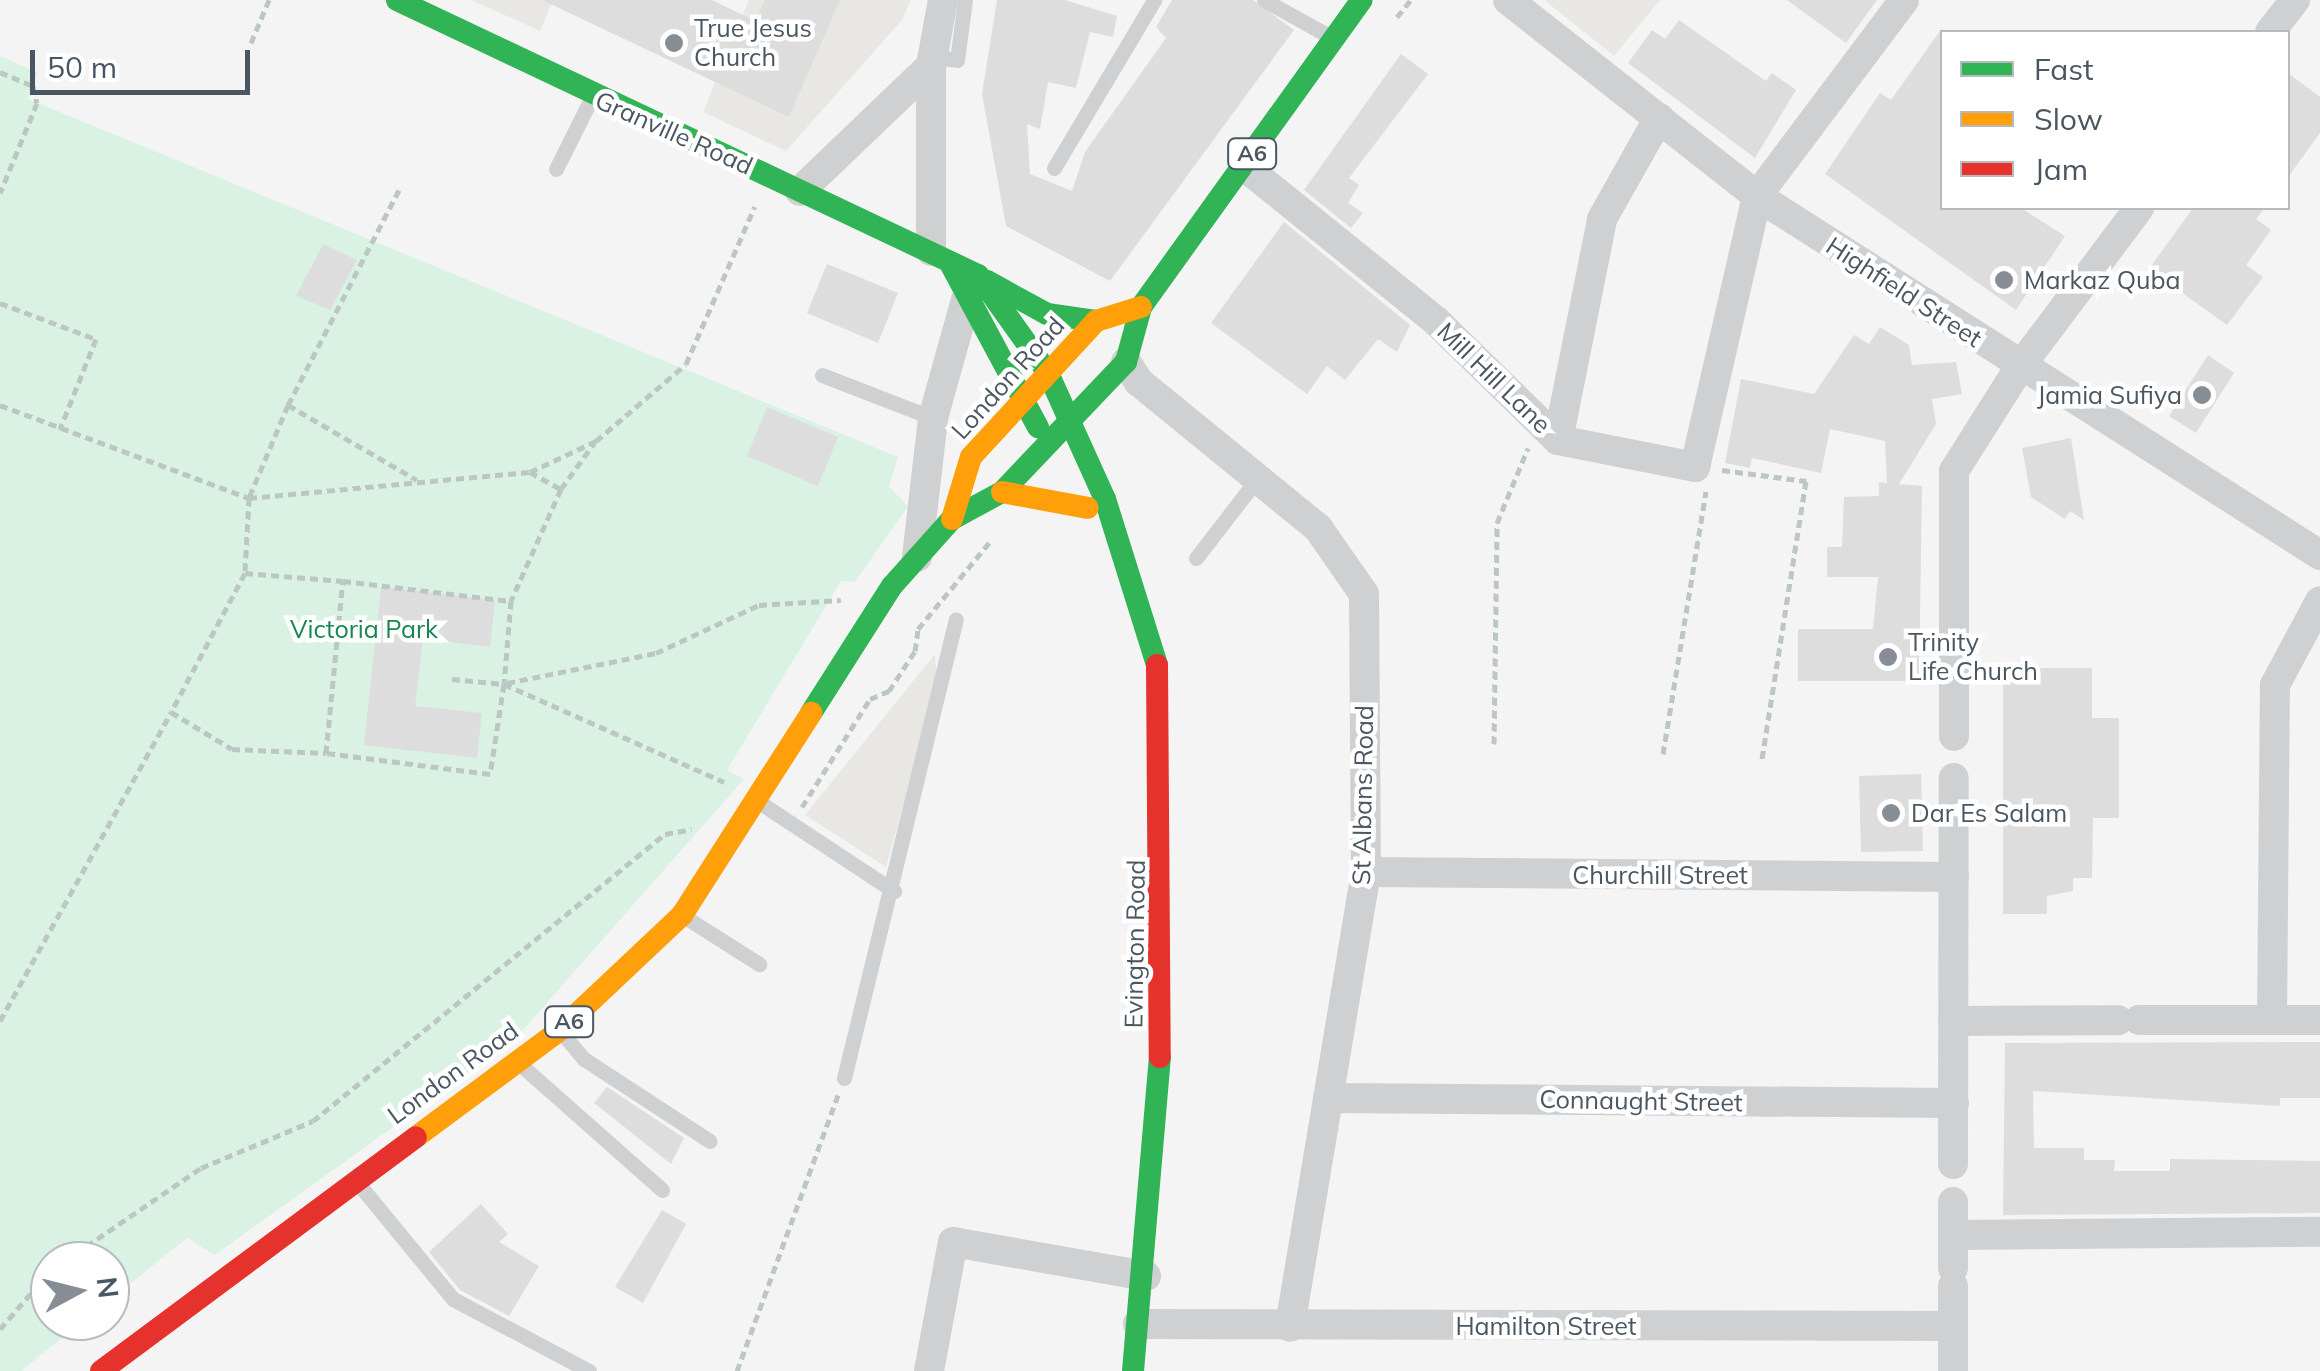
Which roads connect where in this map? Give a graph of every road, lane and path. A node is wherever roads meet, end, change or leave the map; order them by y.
1 (268, 0) edge
2 (397, 0) edge
3 (942, 0) edge
4 (965, 0) edge
5 (1154, 0) edge
6 (1264, 0) edge
7 (1362, 0) edge
8 (1508, 0) edge
9 (1904, 0) edge
10 (2294, 0) edge
11 (2272, 30) edge
12 (1332, 38) junction
13 (251, 43) dead end
14 (932, 61) junction
15 (0, 72) edge
16 (592, 96) junction
17 (1659, 118) junction
18 (1244, 166) junction
19 (1054, 168) dead end
20 (556, 170) dead end
21 (400, 190) dead end
22 (800, 191) junction
23 (0, 192) edge
24 (1757, 196) junction
25 (772, 209) dead end
26 (2138, 210) edge
27 (941, 258) junction
28 (976, 290) junction
29 (0, 303) edge
30 (1141, 307) junction
31 (1096, 321) junction
32 (1126, 362) junction
33 (2019, 368) junction
34 (1048, 373) junction
35 (822, 374) dead end
36 (1024, 398) junction
37 (0, 405) edge
38 (288, 405) junction
39 (933, 418) junction
40 (1070, 419) junction
41 (60, 428) junction
42 (1548, 431) junction
43 (596, 440) junction
44 (1046, 444) junction
45 (1695, 467) junction
46 (530, 472) junction
47 (1744, 473) dead end
48 (1258, 479) junction
49 (418, 480) junction
50 (561, 489) junction
51 (1002, 492) junction
52 (249, 498) junction
53 (1088, 508) junction
54 (952, 518) junction
55 (1110, 526) junction
56 (2320, 556) edge
57 (917, 557) junction
58 (1196, 558) dead end
59 (245, 573) junction
60 (344, 581) junction
61 (855, 600) dead end
62 (511, 601) junction
63 (2320, 601) edge
64 (956, 619) dead end
65 (452, 680) dead end
66 (504, 684) junction
67 (171, 712) junction
68 (1954, 736) dead end
69 (1494, 744) dead end
70 (326, 753) junction
71 (1663, 754) dead end
72 (1762, 760) dead end
73 (1954, 778) dead end
74 (723, 800) dead end
75 (759, 802) junction
76 (790, 822) junction
77 (698, 828) dead end
78 (1366, 872) junction
79 (1954, 877) junction
80 (894, 890) junction
81 (682, 915) junction
82 (760, 964) dead end
83 (2272, 1020) junction
84 (2320, 1020) edge
85 (0, 1021) edge
86 (1954, 1021) junction
87 (560, 1030) junction
88 (515, 1060) junction
89 (844, 1078) joint
90 (1328, 1098) junction
91 (1954, 1104) junction
92 (710, 1141) dead end
93 (1953, 1164) dead end
94 (356, 1179) junction
95 (662, 1190) dead end
96 (1954, 1202) dead end
97 (2320, 1232) edge
98 (1954, 1234) junction
99 (94, 1241) edge
100 (1146, 1276) junction
101 (30, 1295) edge
102 (1138, 1324) junction
103 (1290, 1326) junction
104 (1953, 1326) junction
105 (0, 1329) edge
106 (101, 1371) edge
107 (589, 1371) edge
108 (737, 1371) edge
109 (929, 1371) edge
110 (1132, 1371) edge
111 (1953, 1371) edge

1 - 13 path
2 - 16 main road, Granville Road
3 - 14 street
4 - 14 lane
5 - 19 lane
6 - 12 lane
7 - 12 main road, London Road / A6
8 - 17 street, Highfield Street
9 - 24 street
10 - 11 street
12 - 18 main road, London Road / A6
14 - 22 street
14 - 27 street
15 - 23 path
16 - 20 lane
16 - 22 main road, Granville Road
17 - 24 street, Highfield Street
17 - 42 street
18 - 30 main road, London Road / A6
18 - 42 street, Mill Hill Lane
21 - 38 path
22 - 27 main road, Granville Road
24 - 33 street, Highfield Street
24 - 45 street
25 - 43 path
26 - 33 street
27 - 28 main road, Granville Road
28 - 31 main road, Granville Road
28 - 34 main road
28 - 36 main road
28 - 39 street
29 - 41 path
30 - 31 main road, London Road
30 - 32 main road, London Road / A6
31 - 34 main road, London Road / A6
32 - 40 main road, London Road / A6
32 - 48 street, St Albans Road
33 - 56 street, Highfield Street
33 - 68 street
34 - 36 main road, London Road / A6
34 - 40 main road
35 - 39 lane
36 - 44 main road
36 - 54 main road, London Road / A6
37 - 41 path
38 - 49 path
38 - 52 path
39 - 57 street
40 - 44 main road, London Road / A6
40 - 55 main road, Evington Road
41 - 52 path
42 - 45 street, Mill Hill Lane
42 - 69 path
43 - 46 path
43 - 50 path
44 - 51 main road, London Road / A6
44 - 53 main road, Evington Road
45 - 71 path
46 - 49 path
46 - 50 path
47 - 72 path
48 - 58 lane
48 - 78 street, St Albans Road
49 - 52 path
50 - 62 path
51 - 53 main road
51 - 54 main road, London Road / A6
51 - 76 path
52 - 59 path
53 - 55 main road, Evington Road
54 - 57 main road, London Road / A6
55 - 100 main road, Evington Road
57 - 75 main road, London Road / A6
59 - 60 path
59 - 67 path
60 - 62 path
60 - 70 path
61 - 66 path
62 - 66 path
63 - 83 street
64 - 80 lane
65 - 66 path
66 - 70 path
66 - 74 path
67 - 70 path
67 - 85 path
73 - 79 street
75 - 76 lane
75 - 81 main road, London Road / A6
76 - 80 lane
77 - 99 path
78 - 79 street, Churchill Street
78 - 90 street, St Albans Road
79 - 86 street
80 - 89 lane
81 - 82 lane
81 - 87 main road, London Road / A6
83 - 84 street
83 - 86 street
86 - 91 street
87 - 88 main road, London Road / A6
87 - 92 lane
88 - 94 main road, London Road / A6
88 - 95 lane
89 - 108 path
90 - 91 street, Connaught Street
90 - 103 street, St Albans Road
91 - 93 street
94 - 106 main road, London Road / A6
94 - 107 lane
96 - 98 street
97 - 98 street
98 - 104 street
100 - 102 main road, Evington Road
100 - 109 street
101 - 105 path
102 - 103 street, Hamilton Street
102 - 110 main road, Evington Road
103 - 104 street, Hamilton Street
104 - 111 street

